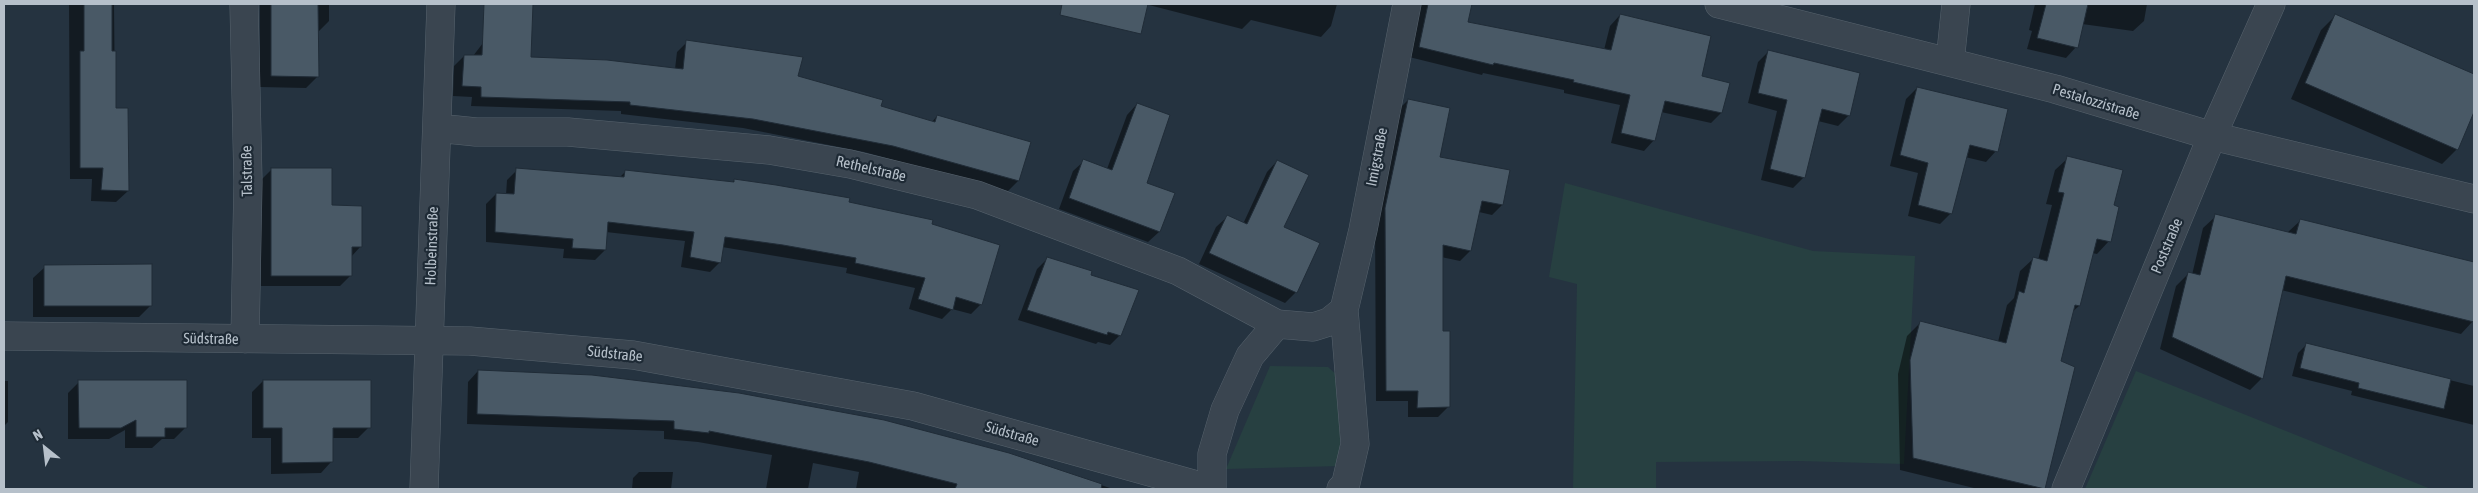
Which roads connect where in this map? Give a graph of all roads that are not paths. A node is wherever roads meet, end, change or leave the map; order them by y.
1 (244, 4) edge
2 (440, 4) edge
3 (1407, 4) edge
4 (1719, 4) edge
5 (1956, 4) edge
6 (2271, 4) edge
7 (1950, 62) junction
8 (437, 128) junction
9 (2212, 136) junction
10 (2474, 199) edge
11 (1344, 310) junction
12 (1277, 324) junction
13 (4, 336) edge
14 (245, 339) junction
15 (428, 340) junction
16 (424, 489) edge
17 (1212, 489) edge
18 (1341, 489) edge
19 (2066, 489) edge

1 - 14 street, Talstraße
2 - 8 street, Holbeinstraße
3 - 11 street, Imigstraße
4 - 7 street, Pestalozzistraße
5 - 7 street
6 - 9 street, Poststraße
7 - 9 street, Pestalozzistraße
8 - 12 street, Rethelstraße
8 - 15 street, Holbeinstraße
9 - 10 street, Pestalozzistraße
9 - 19 street, Poststraße
11 - 12 street
11 - 18 street, Imigstraße
12 - 17 street
13 - 14 street, Südstraße
14 - 15 street, Südstraße
15 - 16 street, Holbeinstraße
15 - 17 street, Südstraße

